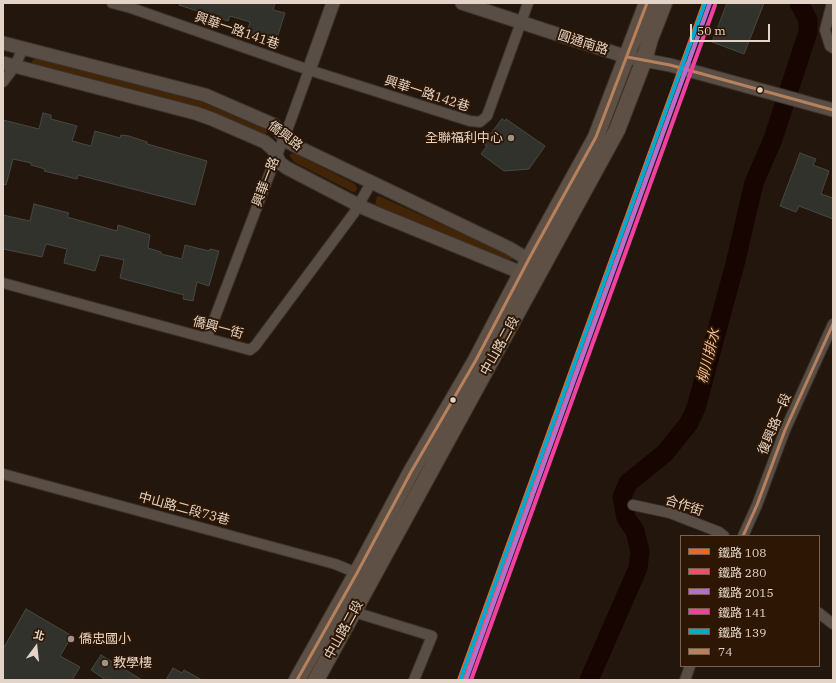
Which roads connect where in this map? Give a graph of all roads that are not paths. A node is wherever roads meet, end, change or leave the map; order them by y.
1 (112, 3) edge
2 (333, 3) edge
3 (462, 3) edge
4 (528, 3) edge
5 (647, 3) edge
6 (664, 3) edge
7 (832, 3) edge
8 (521, 23) junction
9 (3, 42) edge
10 (23, 48) junction
11 (833, 48) edge
12 (627, 57) junction
13 (644, 60) junction
14 (9, 65) edge
15 (309, 70) junction
16 (3, 82) edge
17 (833, 110) edge
18 (284, 137) junction
19 (277, 155) junction
20 (371, 183) junction
21 (359, 205) junction
22 (525, 267) junction
23 (3, 283) edge
24 (833, 324) edge
25 (207, 338) junction
26 (3, 474) edge
27 (633, 505) dead end
28 (723, 535) edge
29 (743, 535) edge
30 (357, 573) junction
31 (354, 612) junction
32 (820, 614) edge
33 (833, 624) edge
34 (690, 667) edge
35 (297, 680) edge
36 (316, 680) edge
37 (414, 680) edge
38 (685, 680) edge

1 - 15 street, 興華一路141巷
2 - 15 street, 興華一路
3 - 8 street, 圓通南路
4 - 8 street
5 - 12 main road, 中山路二段
6 - 13 main road, 中山路二段
7 - 11 street
8 - 12 street, 圓通南路
8 - 15 street, 興華一路142巷
9 - 10 street, 僑興路
10 - 14 street
10 - 18 street, 僑興路
12 - 13 street, 圓通南路
12 - 22 main road, 中山路二段
13 - 17 street, 圓通南路
13 - 31 main road, 中山路二段
14 - 16 street
14 - 19 street, 僑興路
15 - 18 street, 興華一路
18 - 19 street, 興華一路
18 - 20 street, 僑興路
19 - 21 street, 僑興路
19 - 25 street, 興華一路
20 - 21 street, 僑興一街
20 - 22 street, 僑興路
21 - 22 street, 僑興路
21 - 25 street, 僑興一街
22 - 30 main road, 中山路二段
23 - 25 street, 僑興一街
24 - 29 street, 復興路一段
26 - 30 street, 中山路二段73巷
27 - 28 street, 合作街
30 - 35 main road, 中山路二段
31 - 36 main road, 中山路二段
31 - 37 street
32 - 33 street
34 - 38 street

